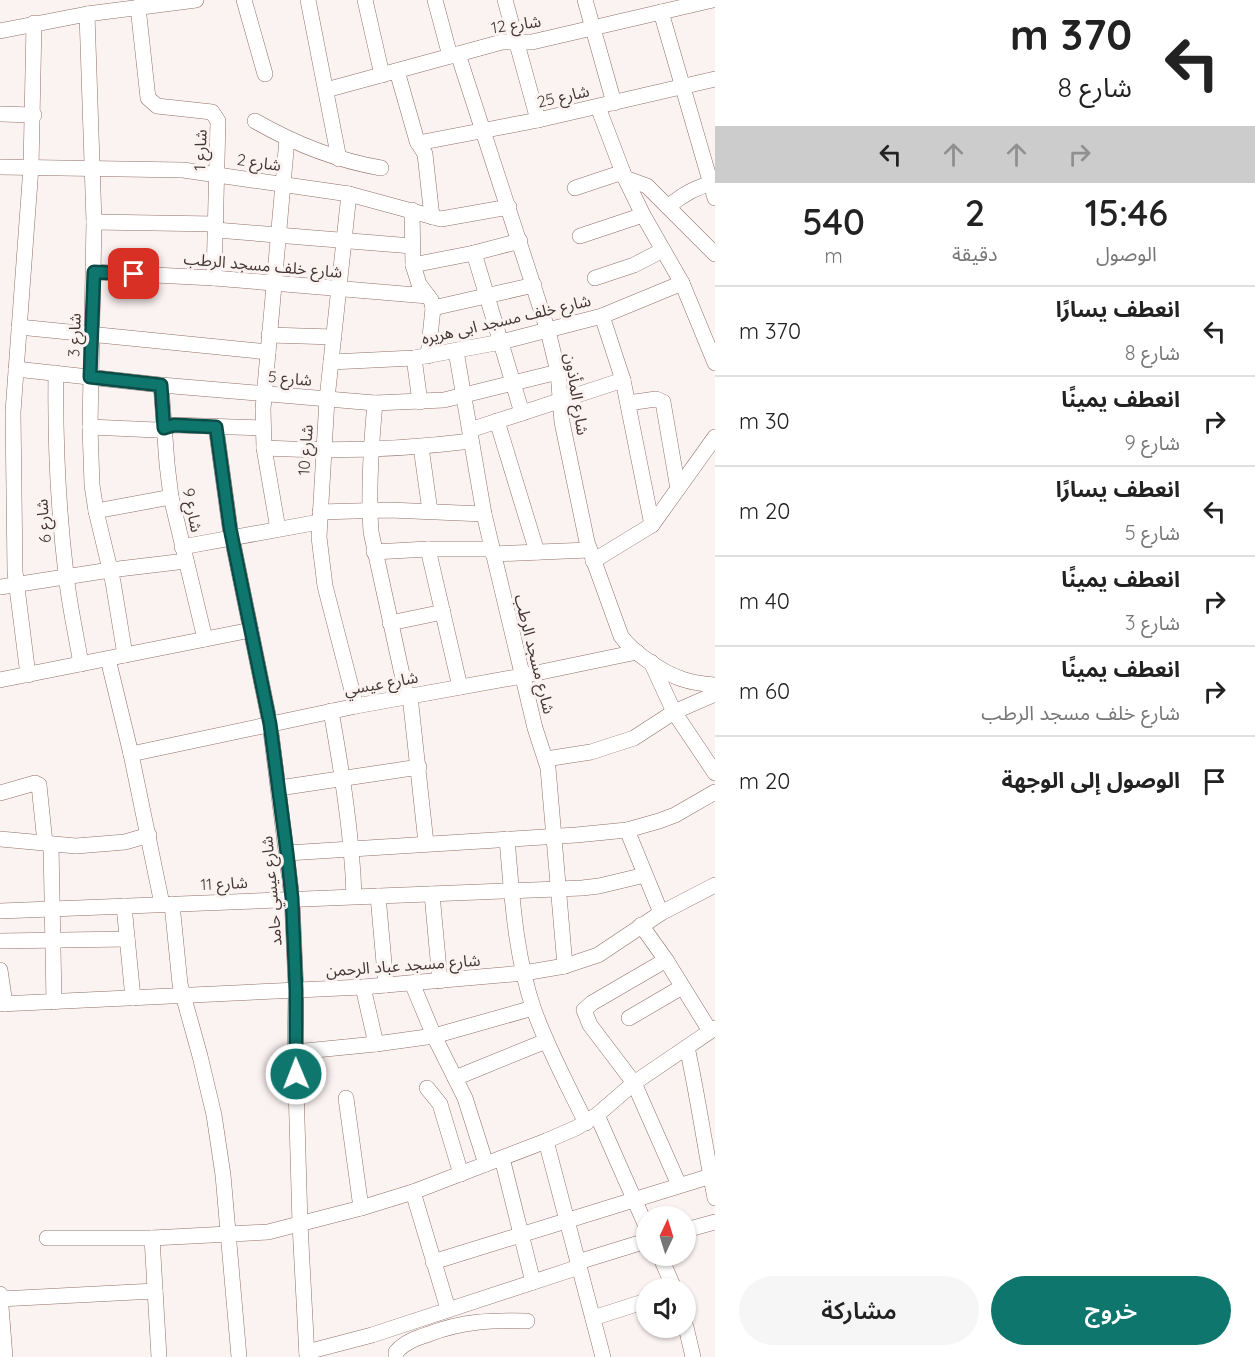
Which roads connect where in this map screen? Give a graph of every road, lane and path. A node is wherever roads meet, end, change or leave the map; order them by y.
1 (196, 0) edge
2 (244, 0) edge
3 (308, 0) edge
4 (365, 0) edge
5 (435, 0) edge
6 (505, 0) edge
7 (585, 0) edge
8 (714, 0) edge
9 (138, 7) junction
10 (661, 12) junction
11 (87, 14) junction
12 (34, 23) junction
13 (594, 28) junction
14 (0, 31) edge
15 (517, 42) junction
16 (454, 55) junction
17 (390, 73) junction
18 (265, 74) dead end
19 (715, 79) edge
20 (682, 87) junction
21 (326, 90) junction
22 (614, 103) junction
23 (598, 107) junction
24 (0, 114) edge
25 (34, 115) junction
26 (538, 120) junction
27 (255, 121) dead end
28 (483, 131) junction
29 (287, 139) junction
30 (418, 143) junction
31 (339, 159) junction
32 (0, 166) edge
33 (32, 167) junction
34 (92, 168) junction
35 (381, 168) dead end
36 (217, 174) junction
37 (624, 175) junction
38 (282, 184) junction
39 (575, 188) dead end
40 (713, 189) edge
41 (350, 194) junction
42 (509, 207) junction
43 (668, 207) junction
44 (412, 210) junction
45 (643, 215) junction
46 (432, 217) junction
47 (94, 222) junction
48 (216, 227) junction
49 (278, 234) junction
50 (580, 236) dead end
51 (710, 239) edge
52 (344, 240) junction
53 (520, 241) junction
54 (411, 246) junction
55 (663, 250) junction
56 (474, 253) junction
57 (715, 254) edge
58 (413, 265) junction
59 (94, 272) junction
60 (214, 278) junction
61 (595, 278) dead end
62 (682, 283) junction
63 (274, 284) junction
64 (534, 285) junction
65 (339, 290) junction
66 (486, 295) junction
67 (431, 302) junction
68 (602, 316) junction
69 (19, 327) junction
70 (548, 331) junction
71 (269, 335) junction
72 (93, 336) junction
73 (334, 337) junction
74 (501, 342) junction
75 (456, 351) junction
76 (267, 352) junction
77 (421, 357) junction
78 (331, 362) junction
79 (715, 363) edge
80 (558, 372) junction
81 (56, 373) junction
82 (10, 376) edge
83 (90, 377) junction
84 (623, 380) junction
85 (513, 384) junction
86 (161, 385) junction
87 (263, 394) junction
88 (464, 396) junction
89 (327, 399) junction
90 (561, 400) junction
91 (420, 402) junction
92 (375, 403) junction
93 (628, 403) junction
94 (522, 413) junction
95 (497, 421) junction
96 (90, 427) junction
97 (216, 427) junction
98 (164, 428) junction
99 (263, 428) junction
100 (471, 436) junction
101 (715, 436) edge
102 (421, 447) junction
103 (264, 448) junction
104 (371, 451) junction
105 (323, 452) junction
106 (678, 489) junction
107 (171, 496) junction
108 (369, 510) junction
109 (96, 511) junction
110 (430, 511) junction
111 (484, 514) junction
112 (320, 517) junction
113 (652, 525) junction
114 (278, 529) junction
115 (232, 538) junction
116 (428, 549) junction
117 (375, 552) junction
118 (493, 552) junction
119 (537, 552) junction
120 (184, 554) junction
121 (592, 555) junction
122 (110, 570) junction
123 (66, 577) junction
124 (16, 585) junction
125 (0, 587) edge
126 (443, 612) junction
127 (390, 623) junction
128 (251, 630) junction
129 (205, 639) junction
130 (637, 652) junction
131 (125, 655) junction
132 (108, 658) junction
133 (651, 662) junction
134 (81, 664) junction
135 (28, 675) junction
136 (522, 676) junction
137 (0, 680) edge
138 (715, 685) edge
139 (460, 687) junction
140 (715, 693) edge
141 (409, 696) junction
142 (356, 706) junction
143 (332, 711) junction
144 (674, 712) junction
145 (270, 724) junction
146 (132, 754) junction
147 (546, 759) junction
148 (419, 767) junction
149 (715, 773) edge
150 (343, 778) junction
151 (279, 788) junction
152 (715, 792) edge
153 (0, 793) edge
154 (627, 830) junction
155 (149, 835) junction
156 (554, 836) junction
157 (0, 839) edge
158 (507, 839) junction
159 (48, 843) junction
160 (426, 843) junction
161 (352, 849) junction
162 (287, 853) junction
163 (645, 875) junction
164 (558, 889) junction
165 (512, 891) junction
166 (712, 891) edge
167 (432, 894) junction
168 (354, 896) junction
169 (378, 896) junction
170 (292, 898) junction
171 (167, 904) junction
172 (124, 906) junction
173 (52, 909) junction
174 (0, 911) edge
175 (661, 913) junction
176 (641, 925) junction
177 (127, 939) junction
178 (52, 940) junction
179 (0, 941) edge
180 (666, 960) junction
181 (565, 966) junction
182 (0, 970) edge
183 (524, 973) junction
184 (440, 981) junction
185 (412, 983) junction
186 (386, 985) junction
187 (363, 987) junction
188 (682, 987) junction
189 (296, 990) junction
190 (183, 996) junction
191 (133, 998) junction
192 (54, 1002) junction
193 (2, 1004) edge
194 (533, 1008) junction
195 (629, 1018) dead end
196 (713, 1030) edge
197 (434, 1036) junction
198 (546, 1041) junction
199 (376, 1044) junction
200 (687, 1047) junction
201 (296, 1052) junction
202 (455, 1078) junction
203 (634, 1083) junction
204 (427, 1088) dead end
205 (346, 1098) dead end
206 (591, 1119) junction
207 (710, 1127) edge
208 (546, 1141) junction
209 (502, 1158) junction
210 (486, 1164) junction
211 (461, 1174) junction
212 (711, 1176) junction
213 (679, 1185) junction
214 (413, 1192) junction
215 (715, 1198) edge
216 (633, 1199) junction
217 (636, 1206) edge
218 (361, 1208) junction
219 (567, 1220) junction
220 (715, 1222) edge
221 (300, 1224) junction
222 (696, 1227) edge
223 (228, 1235) junction
224 (521, 1235) junction
225 (152, 1238) junction
226 (46, 1239) dead end
227 (636, 1244) edge
228 (433, 1262) junction
229 (578, 1264) junction
230 (533, 1282) junction
231 (155, 1291) junction
232 (0, 1294) edge
233 (0, 1299) edge
234 (636, 1304) edge
235 (448, 1309) junction
236 (593, 1318) junction
237 (527, 1321) dead end
238 (688, 1338) edge
239 (307, 1354) edge
240 (5, 1357) edge
241 (159, 1357) edge
242 (238, 1357) edge
243 (396, 1357) edge
244 (603, 1357) edge
245 (693, 1357) edge

1 - 9 street
2 - 18 street
3 - 21 street
4 - 17 street
5 - 16 street, شارع المأذون
6 - 15 street
7 - 13 street
8 - 10 street, شارع 12
9 - 11 street
9 - 36 street, شارع 1
10 - 13 street, شارع 12
10 - 20 street
11 - 12 street
11 - 34 street, شارع 3
12 - 14 street
12 - 25 street
13 - 15 street, شارع 12
13 - 22 street
15 - 16 street, شارع 12
15 - 26 street
16 - 17 street, شارع 12
16 - 28 street, شارع المأذون
17 - 21 street, شارع 12
17 - 30 street
19 - 20 street, شارع 25
20 - 22 street, شارع 25
20 - 40 street
21 - 31 street
22 - 23 street, شارع 25
23 - 26 street, شارع 25
23 - 37 street
24 - 25 street
25 - 33 street
26 - 28 street, شارع 25
27 - 29 street
28 - 30 street, شارع 25
28 - 42 street, شارع المأذون
29 - 31 street
29 - 38 street
30 - 46 street
31 - 35 street
32 - 33 street, شارع 2
33 - 34 street, شارع 2
33 - 69 street
34 - 36 street, شارع 2
34 - 47 street, شارع 3
36 - 38 street, شارع 2
36 - 48 street, شارع 1
37 - 39 street
37 - 43 street
37 - 45 street
38 - 41 street, شارع 2
38 - 49 street
40 - 43 street
41 - 44 street, شارع 2
41 - 52 street, شارع 10
42 - 46 street, شارع 2
42 - 53 street, شارع المأذون
43 - 51 street
44 - 46 street, شارع 2
44 - 54 street
45 - 50 street
45 - 55 street
47 - 48 street
47 - 59 street, شارع 3
48 - 49 street
48 - 60 street, شارع 1
49 - 52 street
49 - 63 street
51 - 57 street
52 - 54 street
52 - 65 street, شارع 10
53 - 56 street
53 - 64 street, شارع المأذون
54 - 58 street
55 - 61 street
55 - 62 street
56 - 58 street
56 - 66 street
58 - 67 street
59 - 60 street, شارع خلف مسجد الرطب
59 - 72 street, شارع 3
60 - 63 street, شارع خلف مسجد الرطب
62 - 68 street, شارع خلف مسجد ابى هريره
62 - 79 street
63 - 65 street, شارع خلف مسجد الرطب
63 - 71 street
64 - 66 street, شارع خلف مسجد الرطب
64 - 70 street, شارع المأذون
65 - 67 street, شارع خلف مسجد الرطب
65 - 73 street, شارع 10
66 - 67 street, شارع خلف مسجد الرطب
66 - 74 street
67 - 77 street
68 - 70 street, شارع خلف مسجد ابى هريره
68 - 84 street
69 - 72 street
69 - 82 street
70 - 74 street, شارع خلف مسجد ابى هريره
70 - 80 street, شارع المأذون
71 - 73 street
71 - 76 street
72 - 76 street
72 - 83 street, شارع 3
73 - 78 street, شارع 10
74 - 75 street, شارع خلف مسجد ابى هريره
74 - 85 street
75 - 77 street, شارع خلف مسجد ابى هريره
75 - 88 street, شارع مسجد الرطب
76 - 87 street
77 - 78 street, شارع خلف مسجد ابى هريره
77 - 91 street
78 - 89 street, شارع 10
80 - 85 street, شارع 5
80 - 90 street, شارع المأذون
81 - 82 street, شارع 5
81 - 83 street, شارع 5
81 - 123 street, شارع 6
82 - 124 street
83 - 86 street, شارع 5
83 - 96 street, شارع 3
84 - 90 street
84 - 93 street
85 - 88 street, شارع 5
85 - 94 street
86 - 87 street, شارع 5
86 - 98 street, شارع 9
87 - 89 street, شارع 5
87 - 99 street
88 - 91 street, شارع 5
88 - 100 street, شارع مسجد الرطب
89 - 92 street, شارع 5
89 - 105 street, شارع 10
90 - 94 street
90 - 121 street, شارع المأذون
91 - 92 street, شارع 5
92 - 104 street
93 - 106 street
93 - 113 street
94 - 95 street
95 - 100 street
95 - 119 street
96 - 98 street
96 - 109 street, شارع 3
97 - 98 street
97 - 99 street
97 - 115 street, شارع عيسي حامد
98 - 107 street, شارع 9
99 - 103 street
100 - 102 street
100 - 111 street, شارع مسجد الرطب
101 - 106 street
102 - 104 street
102 - 110 street
103 - 105 street
103 - 114 street
104 - 105 street
104 - 108 street
105 - 112 street, شارع 10
106 - 113 street
107 - 109 street
107 - 120 street, شارع 9
108 - 110 street
108 - 112 street
108 - 117 street
109 - 122 street, شارع 3
110 - 111 street
111 - 118 street, شارع مسجد الرطب
112 - 114 street
112 - 142 street, شارع 10
113 - 121 street
114 - 115 street
115 - 120 street
115 - 128 street, شارع عيسي حامد
116 - 117 street
116 - 118 street
116 - 126 street
117 - 127 street
118 - 119 street
118 - 136 street, شارع مسجد الرطب
119 - 121 street
120 - 122 street
120 - 129 street, شارع 9
121 - 130 street, شارع المأذون
122 - 123 street
122 - 131 street, شارع 3
123 - 124 street
123 - 134 street, شارع 6
124 - 125 street
124 - 135 street
126 - 127 street
126 - 139 street
127 - 141 street
128 - 129 street
128 - 145 street, شارع عيسي حامد
129 - 131 street
130 - 133 street, شارع المأذون
130 - 136 street, شارع عيسي
131 - 132 street
132 - 134 street
132 - 146 street
133 - 138 street, شارع المأذون
133 - 144 street
134 - 135 street
135 - 137 street
136 - 139 street, شارع عيسي
136 - 147 street, شارع مسجد الرطب
139 - 141 street, شارع عيسي
140 - 144 street
141 - 142 street, شارع عيسي
141 - 148 street
142 - 143 street, شارع عيسي
143 - 145 street, شارع عيسي
143 - 150 street
144 - 147 street
144 - 149 street
145 - 146 street, شارع عيسي
145 - 151 street, شارع عيسي حامد
146 - 155 street
147 - 156 street, شارع مسجد الرطب
148 - 150 street
148 - 160 street
150 - 151 street
150 - 161 street
151 - 162 street, شارع عيسي حامد
152 - 154 street
153 - 159 street
154 - 156 street
154 - 163 street
155 - 159 street
155 - 171 street
156 - 158 street
156 - 164 street, شارع مسجد الرطب
157 - 159 street
158 - 160 street
158 - 165 street
159 - 173 street
160 - 161 street
161 - 162 street
161 - 168 street
162 - 170 street, شارع عيسي حامد
163 - 164 street, شارع 11
163 - 175 street
164 - 165 street, شارع 11
164 - 181 street, شارع مسجد الرطب
165 - 167 street, شارع 11
165 - 183 street
166 - 175 street, شارع مسجد عباد الرحمن
167 - 169 street, شارع 11
167 - 184 street
168 - 169 street, شارع 11
168 - 170 street, شارع 11
169 - 186 street
170 - 171 street, شارع 11
170 - 189 street, شارع عيسي حامد
171 - 172 street, شارع 11
171 - 190 street
172 - 173 street, شارع 11
172 - 177 street
173 - 174 street, شارع 11
173 - 178 street
175 - 176 street, شارع مسجد عباد الرحمن
176 - 180 street
176 - 181 street, شارع مسجد عباد الرحمن
177 - 178 street
177 - 191 street
178 - 179 street
178 - 192 street
180 - 188 street
180 - 203 street
181 - 183 street, شارع مسجد عباد الرحمن
182 - 193 street
183 - 184 street, شارع مسجد عباد الرحمن
183 - 194 street
184 - 185 street, شارع مسجد عباد الرحمن
185 - 186 street, شارع مسجد عباد الرحمن
185 - 197 street
186 - 187 street, شارع مسجد عباد الرحمن
187 - 189 street, شارع مسجد عباد الرحمن
187 - 199 street
188 - 195 street
188 - 196 street
189 - 190 street, شارع مسجد عباد الرحمن
189 - 201 street, شارع عيسي حامد
190 - 191 street, شارع مسجد عباد الرحمن
190 - 223 street
191 - 192 street, شارع مسجد عباد الرحمن
192 - 193 street, شارع مسجد عباد الرحمن
194 - 197 street
194 - 198 street
196 - 200 street
197 - 199 street
197 - 202 street
198 - 202 street
198 - 206 street
199 - 201 street
200 - 203 street
200 - 207 street
201 - 221 street, شارع عيسي حامد
202 - 210 street
203 - 206 street
203 - 213 street
204 - 211 street
205 - 218 street
206 - 208 street
206 - 216 street
207 - 212 street
208 - 209 street
208 - 219 street
209 - 210 street
209 - 224 street
210 - 211 street
211 - 214 street
212 - 213 street
212 - 215 street
213 - 216 street
214 - 218 street
214 - 228 street
216 - 217 street
216 - 219 street
218 - 221 street
219 - 224 street
219 - 229 street
220 - 222 street
221 - 223 street
221 - 239 street, شارع عيسي حامد
223 - 225 street
223 - 242 street
224 - 228 street
224 - 230 street
225 - 226 street
225 - 231 street
227 - 229 street
228 - 235 street
229 - 230 street
229 - 236 street
230 - 235 street
231 - 233 street
231 - 241 street
232 - 233 street
233 - 240 street
234 - 236 street
235 - 239 street
236 - 244 street
237 - 243 street
238 - 245 street

